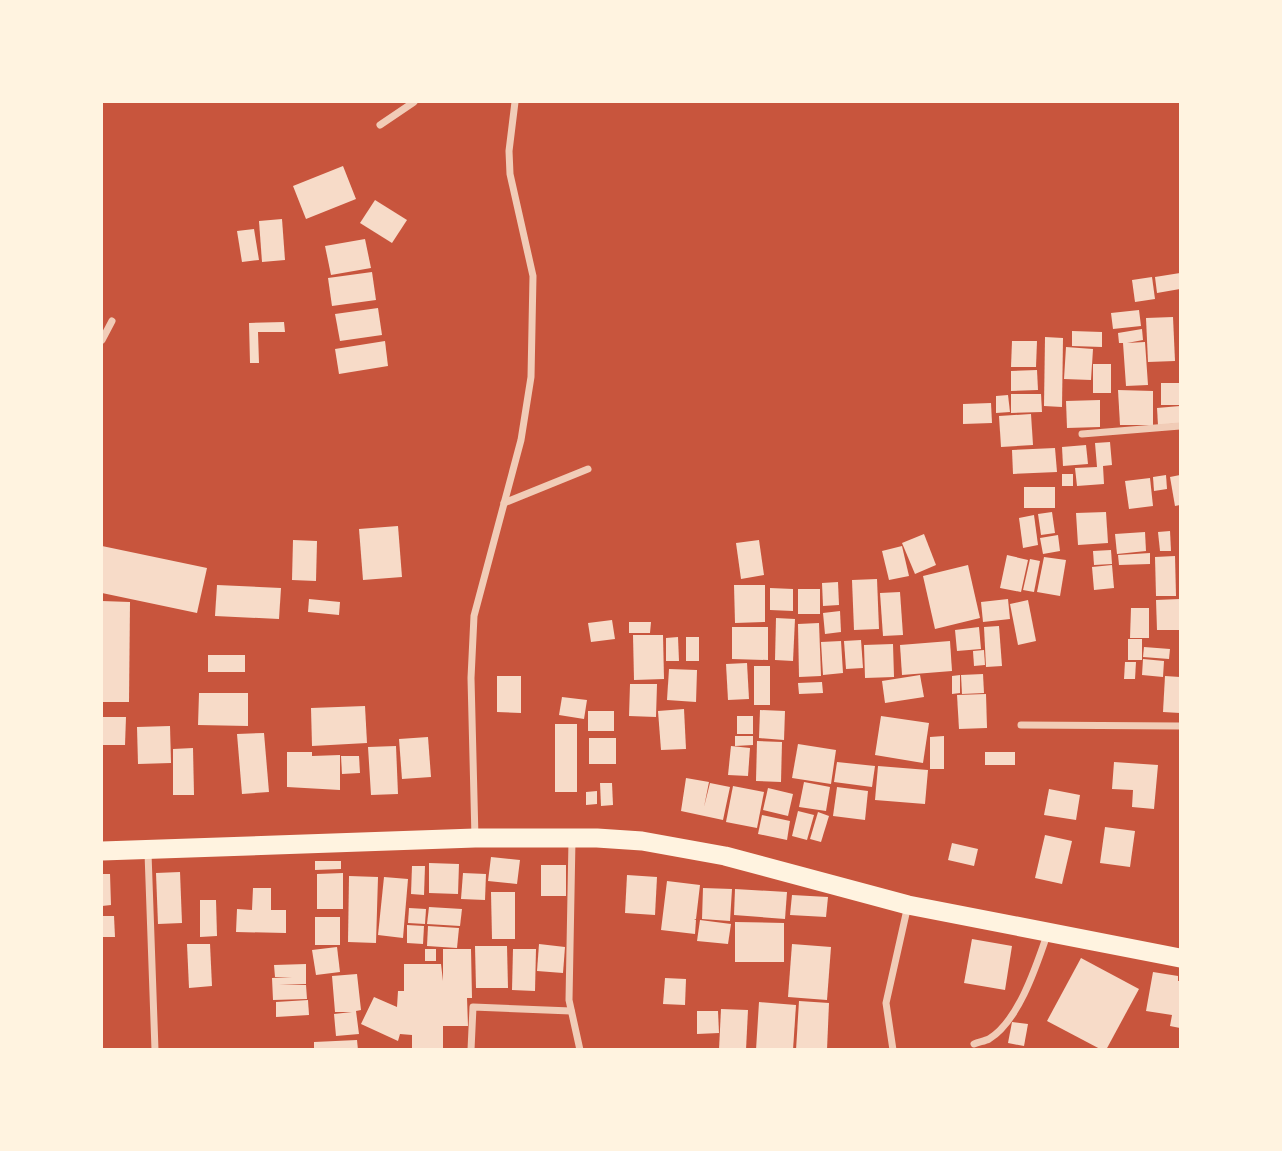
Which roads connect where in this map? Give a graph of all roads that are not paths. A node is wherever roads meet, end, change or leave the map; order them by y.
1 (414, 102) edge
2 (515, 102) edge
3 (380, 125) dead end
4 (112, 321) dead end
5 (102, 340) edge
6 (1181, 426) edge
7 (1082, 434) dead end
8 (588, 469) dead end
9 (504, 503) junction
10 (1021, 725) dead end
11 (1181, 726) edge
12 (475, 838) junction
13 (572, 839) junction
14 (148, 849) junction
15 (102, 851) edge
16 (908, 905) junction
17 (1048, 932) junction
18 (1181, 958) edge
19 (571, 1012) junction
20 (974, 1044) dead end
21 (155, 1049) edge
22 (471, 1049) edge
23 (580, 1049) edge
24 (893, 1049) edge

1 - 3 street
2 - 9 street
4 - 5 street
6 - 7 street
8 - 9 street
9 - 12 street
10 - 11 street
12 - 13 highway
12 - 14 highway
13 - 16 highway
13 - 19 street
14 - 15 highway
14 - 21 street
16 - 17 highway
16 - 24 street
17 - 18 highway
17 - 20 street
19 - 22 street
19 - 23 street

